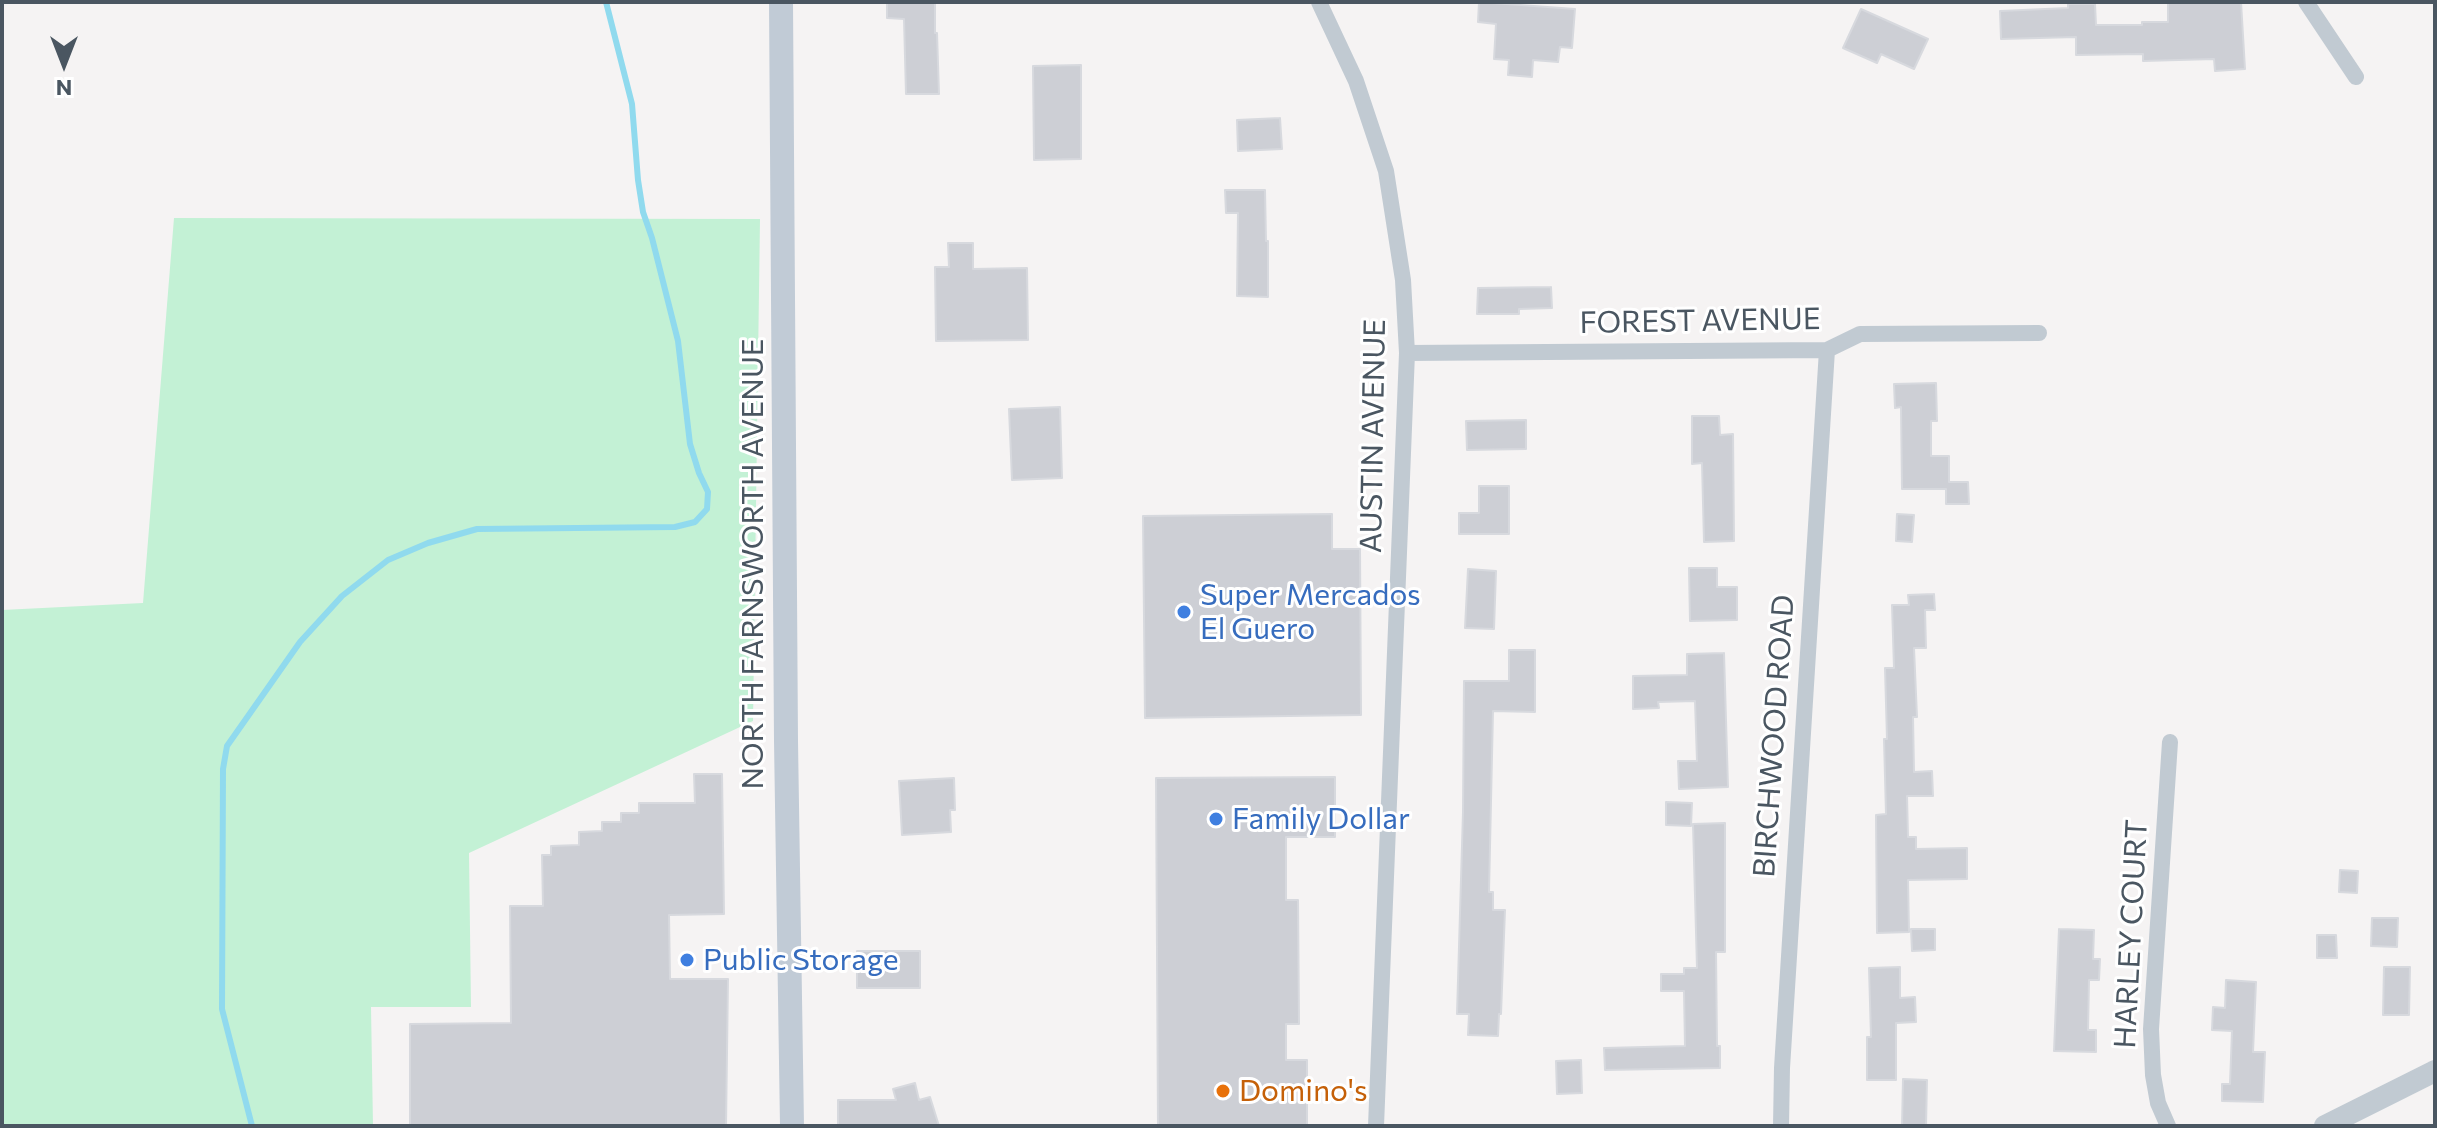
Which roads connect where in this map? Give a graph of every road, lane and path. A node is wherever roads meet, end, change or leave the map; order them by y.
1 (781, 2) edge
2 (1319, 2) edge
3 (2306, 2) edge
4 (2356, 77) dead end
5 (2039, 333) dead end
6 (1827, 350) junction
7 (1407, 353) junction
8 (2170, 742) dead end
9 (2435, 1071) edge
10 (792, 1126) edge
11 (1376, 1126) edge
12 (1781, 1126) edge
13 (2168, 1126) edge
14 (2325, 1126) edge

1 - 10 main road, NORTH FARNSWORTH AVENUE
2 - 7 street, AUSTIN AVENUE
3 - 4 street
5 - 6 street, FOREST AVENUE
6 - 7 street, FOREST AVENUE
6 - 12 street, BIRCHWOOD ROAD
7 - 11 street, AUSTIN AVENUE
8 - 13 street, HARLEY COURT
9 - 14 street

